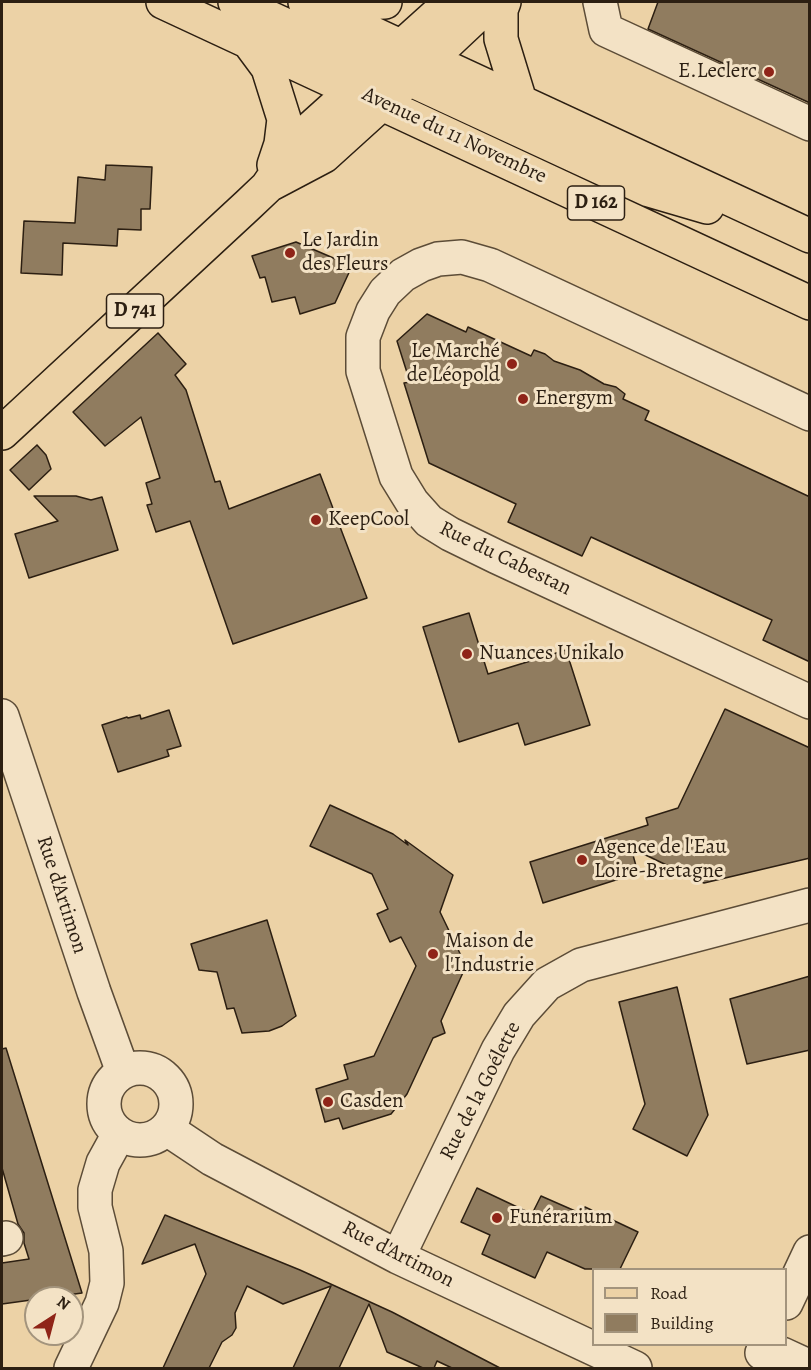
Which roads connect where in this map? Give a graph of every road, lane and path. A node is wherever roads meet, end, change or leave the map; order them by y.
1 (164, 2) edge
2 (235, 2) edge
3 (385, 2) edge
4 (451, 2) edge
5 (491, 2) edge
6 (504, 2) edge
7 (600, 2) edge
8 (309, 3) edge
9 (248, 41) junction
10 (402, 46) junction
11 (377, 68) junction
12 (420, 69) junction
13 (353, 89) junction
14 (520, 101) junction
15 (382, 103) junction
16 (810, 124) edge
17 (267, 187) junction
18 (810, 237) edge
19 (810, 303) edge
20 (810, 414) edge
21 (2, 433) edge
22 (810, 702) edge
23 (2, 717) edge
24 (810, 905) edge
25 (123, 1072) junction
26 (167, 1129) junction
27 (119, 1134) junction
28 (810, 1252) edge
29 (398, 1257) junction
30 (787, 1301) edge
31 (759, 1355) edge
32 (810, 1367) edge
33 (70, 1368) edge
34 (635, 1368) edge

1 - 9 main road, Avenue du 11 Novembre / D 162
2 - 11 main road
3 - 8 main road
4 - 10 main road, D 741
5 - 12 main road, D 741
6 - 14 main road
7 - 16 street
8 - 10 main road
9 - 13 main road, Avenue du 11 Novembre / D 162
9 - 17 main road
10 - 11 main road, D 741
10 - 12 main road
11 - 12 main road
11 - 13 main road, D 741
12 - 13 main road
12 - 14 main road
12 - 15 main road, D 741
12 - 18 main road
13 - 15 main road, Avenue du 11 Novembre / D 162
13 - 17 main road, D 741
14 - 18 main road
15 - 17 main road, D 741
15 - 19 main road, Avenue du 11 Novembre / D 162
17 - 21 main road, D 741
20 - 22 street, Rue du Cabestan
23 - 25 street, Rue d'Artimon
24 - 29 street, Rue de la Goélette
25 - 26 street
25 - 27 street
26 - 27 street
26 - 29 street, Rue d'Artimon
27 - 33 street
28 - 30 street
29 - 34 street, Rue d'Artimon
31 - 32 street

